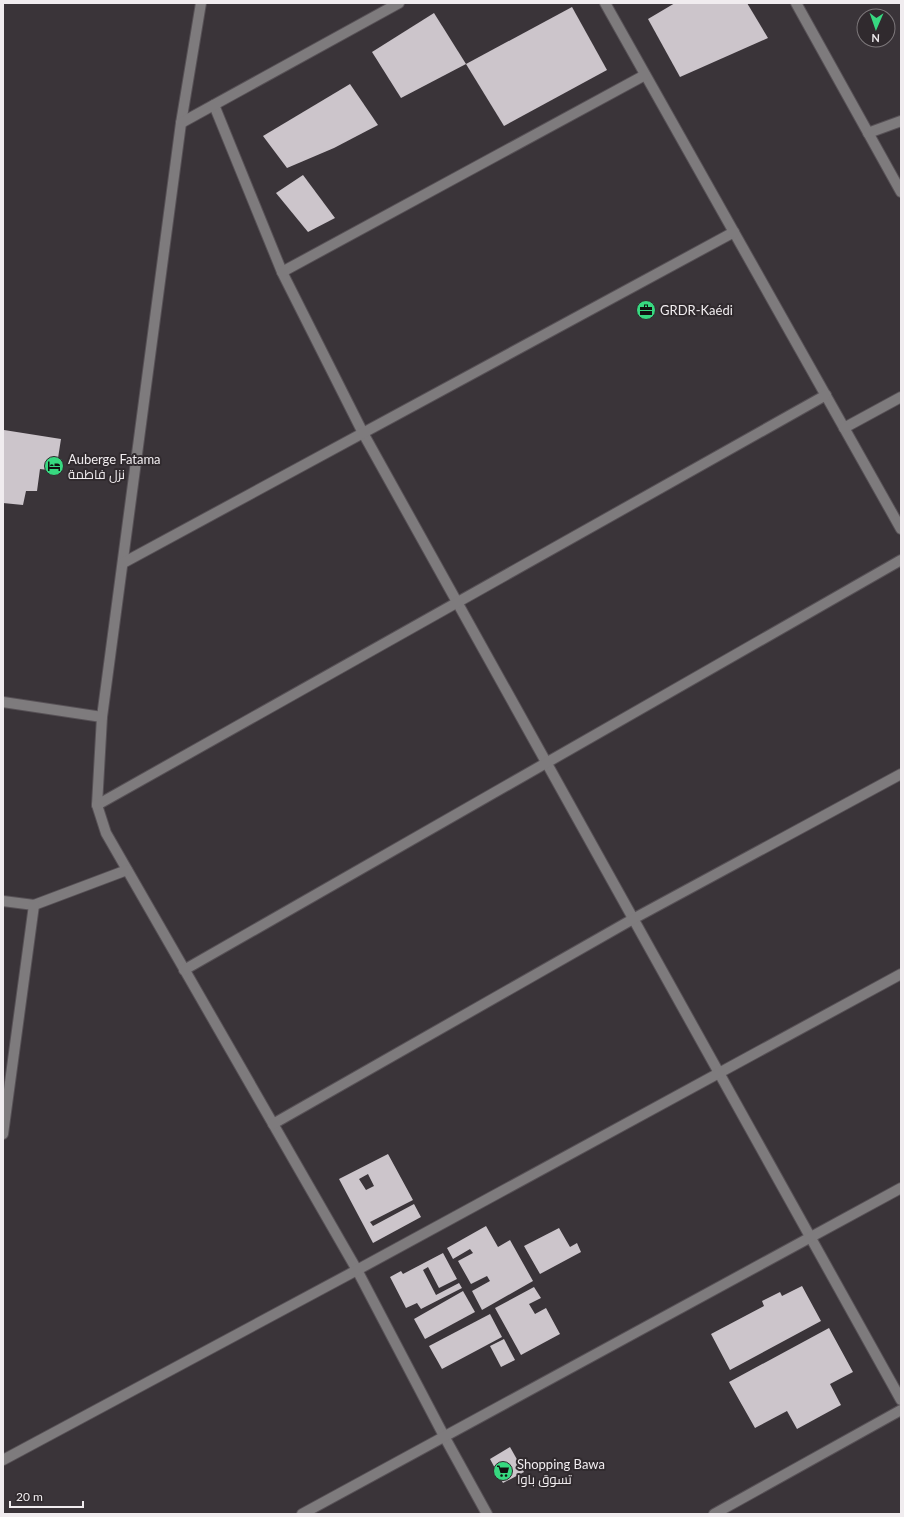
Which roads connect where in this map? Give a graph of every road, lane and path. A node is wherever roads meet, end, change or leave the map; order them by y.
1 (202, 3) edge
2 (399, 3) edge
3 (796, 3) edge
4 (609, 4) edge
5 (645, 75) junction
6 (214, 105) junction
7 (901, 121) edge
8 (181, 123) junction
9 (868, 133) junction
10 (901, 192) edge
11 (734, 232) junction
12 (282, 272) junction
13 (826, 395) junction
14 (901, 397) edge
15 (844, 428) junction
16 (363, 433) junction
17 (901, 529) edge
18 (901, 560) edge
19 (123, 563) junction
20 (457, 603) junction
21 (3, 702) edge
22 (102, 717) junction
23 (546, 763) junction
24 (901, 774) edge
25 (97, 805) junction
26 (127, 870) junction
27 (3, 901) edge
28 (34, 905) junction
29 (633, 919) junction
30 (184, 970) junction
31 (901, 974) edge
32 (719, 1073) junction
33 (273, 1124) junction
34 (3, 1134) edge
35 (901, 1188) edge
36 (810, 1237) junction
37 (357, 1270) junction
38 (901, 1400) edge
39 (901, 1410) edge
40 (444, 1436) junction
41 (3, 1460) edge
42 (302, 1514) edge
43 (487, 1514) edge
44 (714, 1514) edge

1 - 8 street
2 - 6 street
3 - 9 street
4 - 5 street
5 - 11 street
5 - 12 street
6 - 8 street
6 - 12 street
7 - 9 street
8 - 19 street
9 - 10 street
11 - 13 street
11 - 16 street
12 - 16 street
13 - 15 street
13 - 20 street
14 - 15 street
15 - 17 street
16 - 19 street
16 - 20 street
18 - 23 street
19 - 22 street
20 - 23 street
20 - 25 street
21 - 22 street
22 - 25 street
23 - 29 street
23 - 30 street
24 - 29 street
25 - 26 street
26 - 28 street
26 - 30 street
27 - 28 street
28 - 34 street
29 - 32 street
29 - 33 street
30 - 33 street
31 - 32 street
32 - 36 street
32 - 37 street
33 - 37 street
35 - 36 street
36 - 38 street
36 - 40 street
37 - 40 street
37 - 41 street
39 - 44 street
40 - 42 street
40 - 43 street

